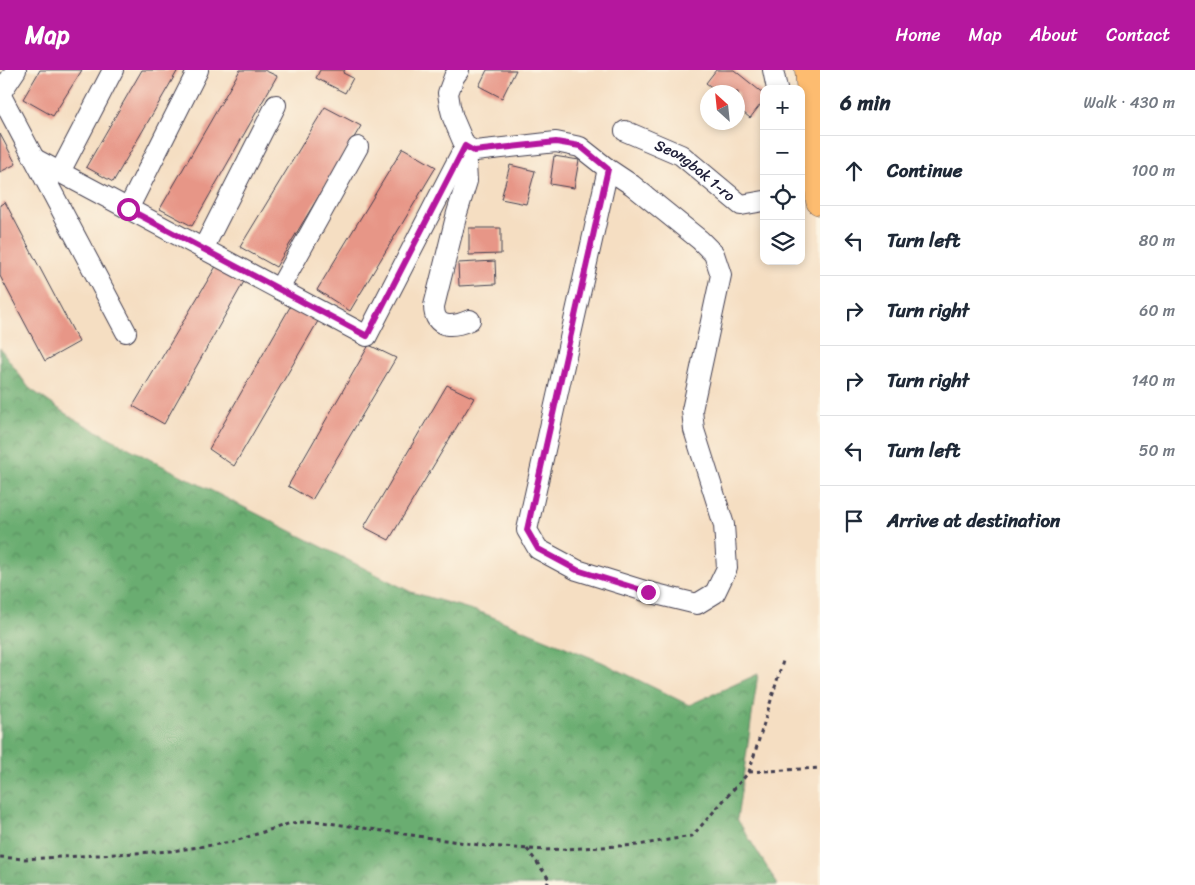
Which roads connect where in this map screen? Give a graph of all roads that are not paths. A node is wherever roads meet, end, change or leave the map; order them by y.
1 (16, 70) edge
2 (113, 70) edge
3 (198, 70) edge
4 (459, 70) edge
5 (773, 70) edge
6 (809, 70) edge
7 (776, 85) edge
8 (0, 94) edge
9 (276, 105) dead end
10 (625, 131) dead end
11 (465, 146) junction
12 (358, 147) dead end
13 (35, 159) junction
14 (608, 169) junction
15 (60, 172) junction
16 (820, 201) edge
17 (760, 202) edge
18 (128, 209) junction
19 (203, 249) junction
20 (279, 289) junction
21 (470, 320) dead end
22 (126, 332) dead end

1 - 8 street
2 - 15 street
3 - 18 street
4 - 11 street
5 - 7 street
6 - 16 highway
8 - 13 street
9 - 19 street
10 - 17 street, Seongbok 1-ro
11 - 14 street
11 - 20 street
11 - 21 street
12 - 20 street
13 - 15 street
13 - 22 street
14 - 14 street
15 - 18 street
18 - 19 street
19 - 20 street

